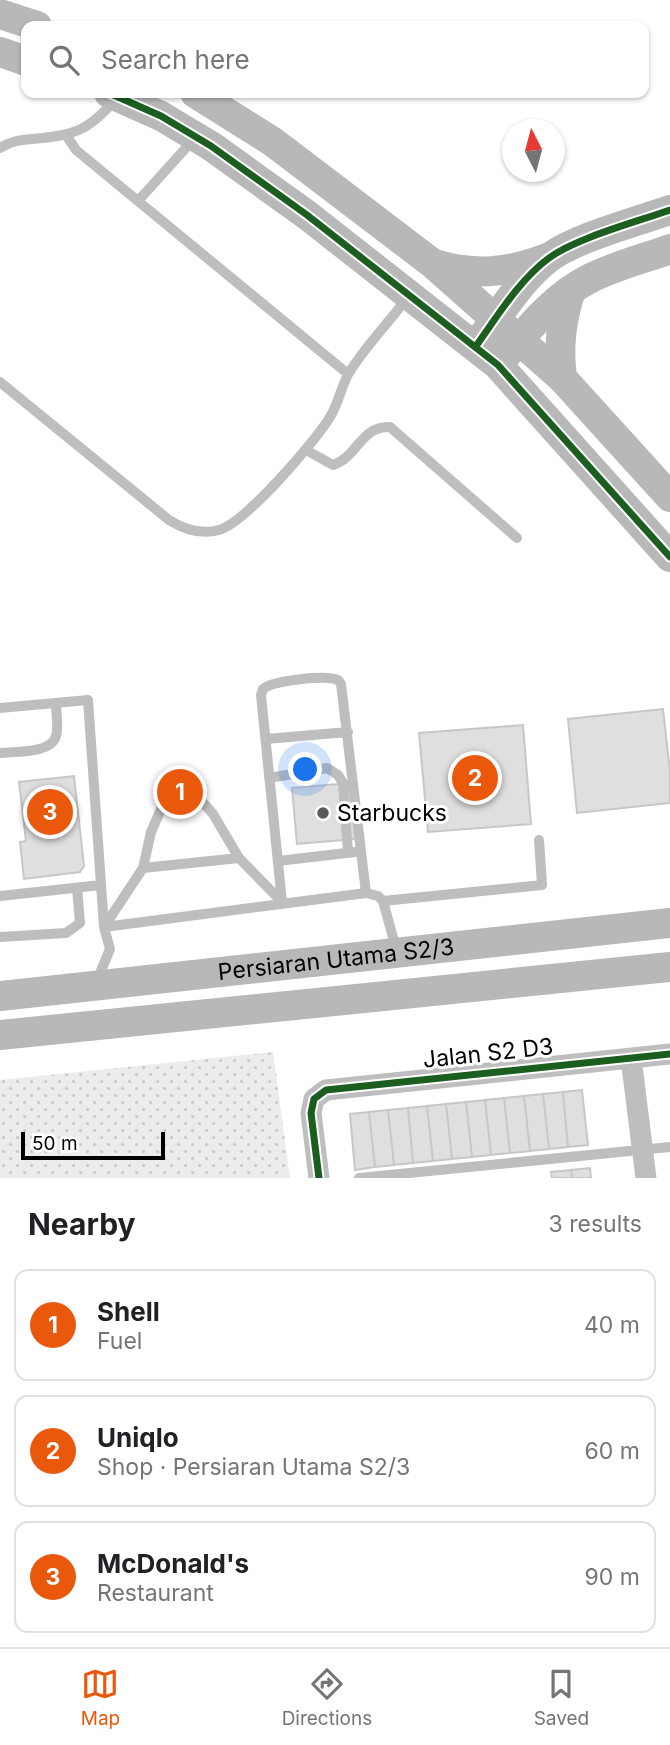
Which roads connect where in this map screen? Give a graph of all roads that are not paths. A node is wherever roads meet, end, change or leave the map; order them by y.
1 (0, 15) edge
2 (21, 21) edge
3 (0, 52) edge
4 (21, 59) edge
5 (111, 98) edge
6 (120, 98) edge
7 (203, 98) edge
8 (66, 135) junction
9 (196, 137) junction
10 (0, 148) edge
11 (138, 201) junction
12 (670, 210) edge
13 (670, 249) edge
14 (551, 257) junction
15 (432, 263) junction
16 (571, 290) junction
17 (410, 295) junction
18 (495, 320) junction
19 (519, 340) junction
20 (487, 356) junction
21 (348, 374) junction
22 (562, 378) junction
23 (0, 382) edge
24 (306, 450) junction
25 (670, 497) edge
26 (517, 538) dead end
27 (670, 557) edge
28 (56, 703) junction
29 (0, 708) edge
30 (348, 732) junction
31 (266, 739) junction
32 (0, 753) edge
33 (269, 778) junction
34 (539, 840) dead end
35 (361, 852) junction
36 (348, 853) junction
37 (239, 858) junction
38 (278, 861) junction
39 (143, 868) junction
40 (101, 885) junction
41 (77, 888) junction
42 (367, 893) junction
43 (0, 896) edge
44 (383, 901) junction
45 (282, 902) junction
46 (670, 923) edge
47 (104, 927) junction
48 (0, 937) edge
49 (397, 952) junction
50 (670, 967) edge
51 (95, 985) junction
52 (2, 994) edge
53 (0, 1035) edge
54 (670, 1054) edge
55 (631, 1058) junction
56 (670, 1147) edge
57 (642, 1150) junction
58 (319, 1178) edge
59 (359, 1178) edge
60 (646, 1178) edge

1 - 2 street
3 - 4 street
5 - 8 lane
6 - 9 street
7 - 15 street
8 - 10 lane
8 - 11 lane
9 - 11 lane
9 - 17 street
11 - 21 lane
12 - 14 street
13 - 16 street
14 - 15 street
14 - 18 street
15 - 18 street
16 - 19 street
16 - 22 street
17 - 20 street
17 - 21 lane
18 - 19 street
18 - 20 street
19 - 20 street
19 - 22 street
20 - 27 street
21 - 24 lane
22 - 25 street
23 - 24 lane
24 - 26 lane
28 - 29 lane
28 - 32 lane
28 - 40 lane
30 - 31 lane
30 - 31 lane
30 - 35 lane
31 - 33 lane
33 - 36 lane
33 - 38 lane
34 - 44 lane
35 - 36 lane
35 - 42 lane
36 - 38 lane
37 - 39 lane
37 - 39 lane
37 - 45 lane
38 - 45 lane
39 - 47 lane
40 - 41 lane
40 - 47 lane
41 - 43 lane
41 - 48 lane
42 - 44 lane
42 - 45 lane
44 - 49 lane
45 - 47 lane
46 - 49 street, Persiaran Utama S2/3
47 - 51 lane
49 - 51 street, Persiaran Utama S2/3
50 - 53 street, Persiaran Utama S2/3
51 - 52 street, Persiaran Utama S2/3
54 - 55 street, Jalan S2 D3
55 - 57 street
55 - 58 street, Jalan S2 D3
56 - 57 lane
57 - 59 lane
57 - 60 street

